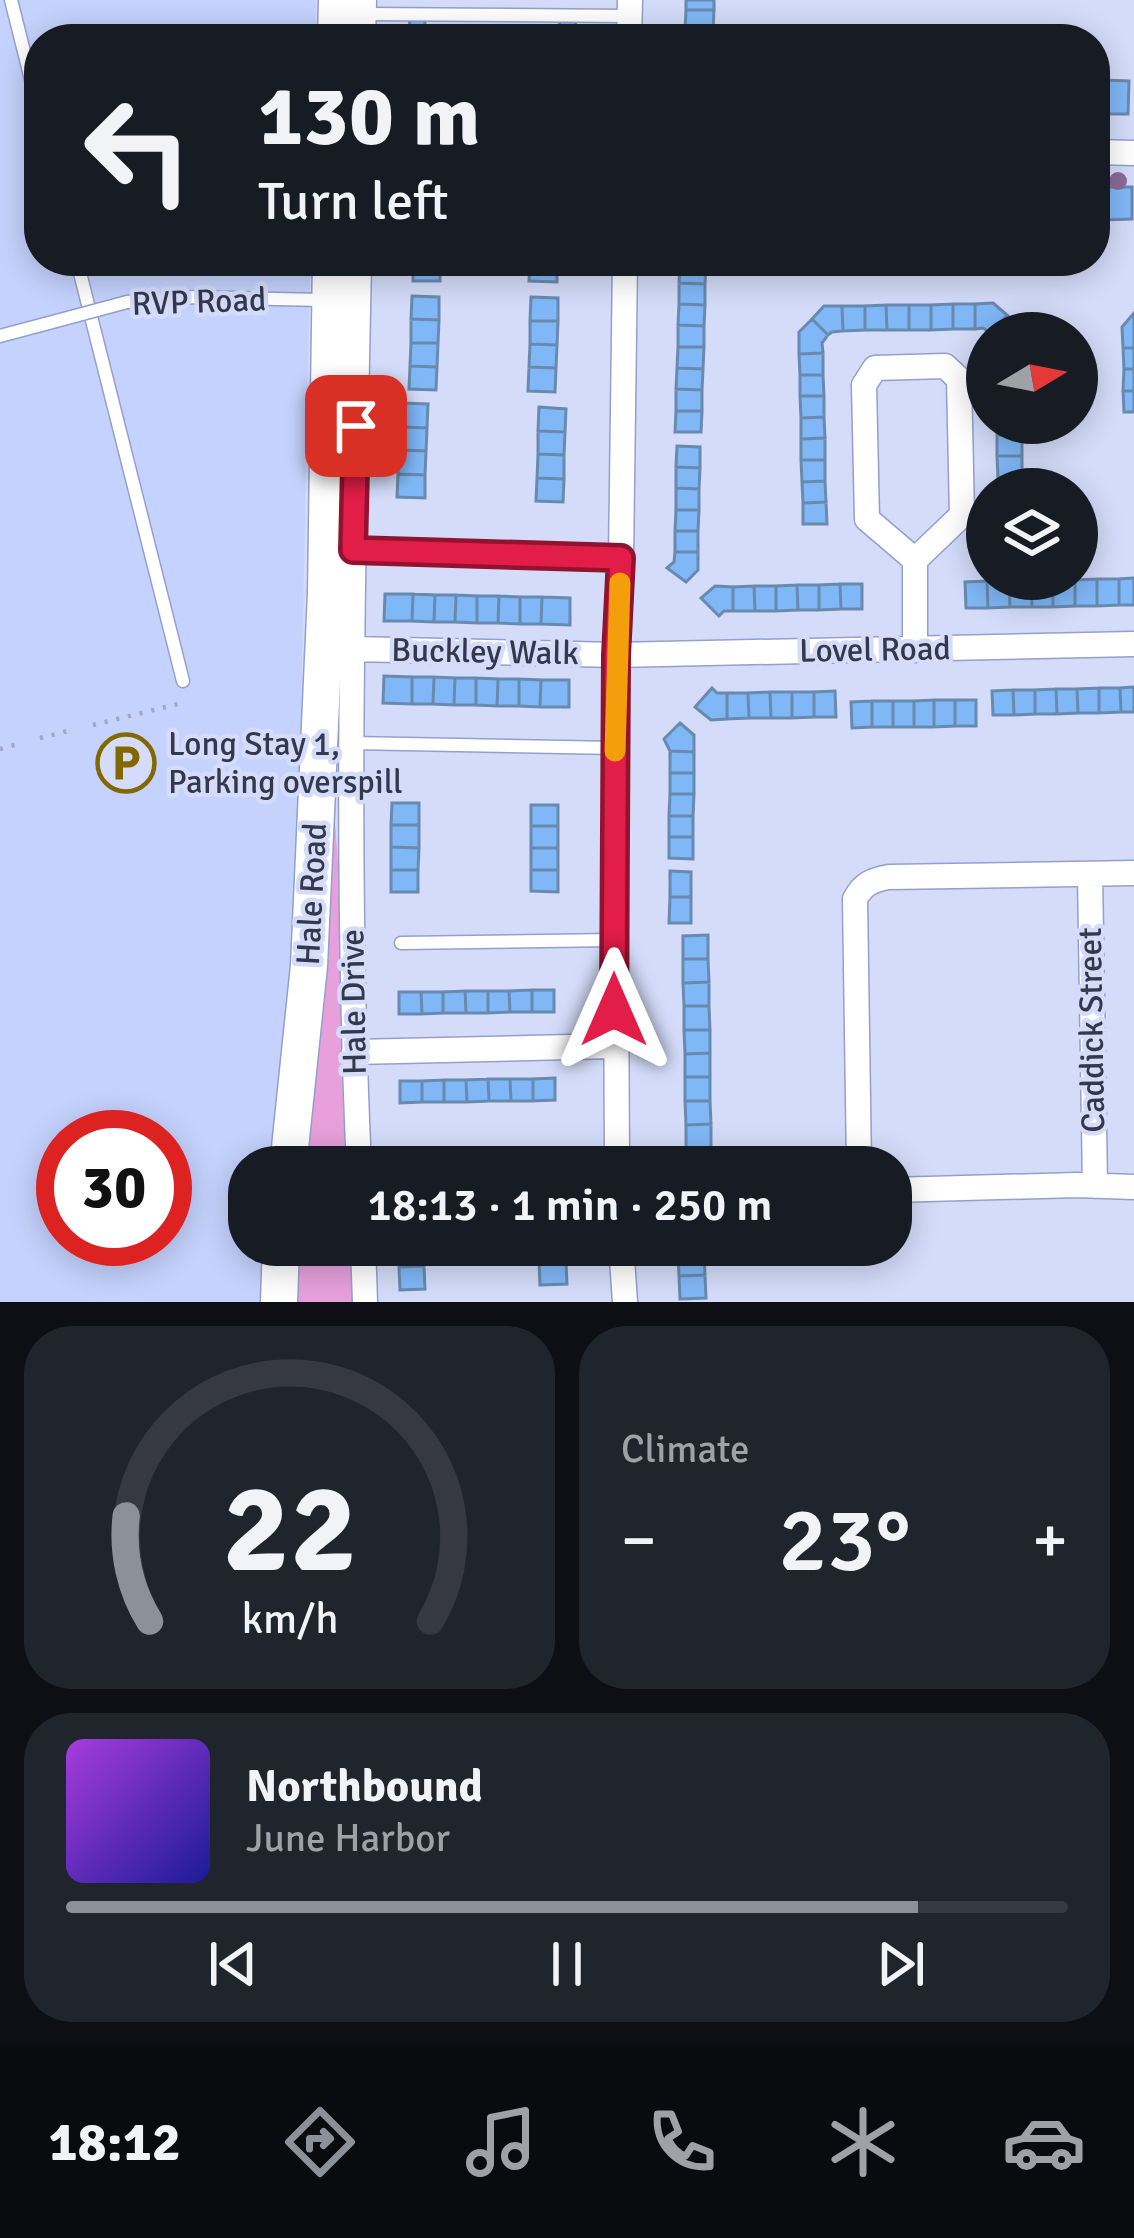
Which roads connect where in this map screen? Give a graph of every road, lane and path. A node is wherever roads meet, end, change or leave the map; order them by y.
1 (11, 0) edge
2 (350, 18) edge
3 (630, 18) edge
4 (24, 52) edge
5 (81, 276) edge
6 (331, 276) edge
7 (359, 276) edge
8 (625, 276) edge
9 (330, 300) junction
10 (0, 336) edge
11 (353, 550) junction
12 (621, 558) junction
13 (915, 560) junction
14 (1134, 644) edge
15 (353, 649) junction
16 (915, 650) junction
17 (616, 655) junction
18 (183, 681) dead end
19 (178, 704) dead end
20 (93, 725) dead end
21 (72, 730) dead end
22 (40, 738) dead end
23 (350, 743) junction
24 (18, 744) dead end
25 (0, 748) edge
26 (615, 748) junction
27 (1134, 873) edge
28 (1090, 874) junction
29 (614, 940) junction
30 (401, 943) dead end
31 (614, 1046) junction
32 (354, 1052) junction
33 (290, 1146) edge
34 (358, 1146) edge
35 (617, 1146) edge
36 (859, 1146) edge
37 (1095, 1186) junction
38 (1134, 1187) edge
39 (912, 1190) edge
40 (280, 1266) edge
41 (364, 1266) edge
42 (623, 1266) edge
43 (279, 1302) edge
44 (365, 1302) edge
45 (625, 1302) edge

1 - 4 lane
2 - 3 lane
5 - 18 lane
6 - 9 street, Hale Road
7 - 11 street, Hale Drive
8 - 12 street
9 - 10 lane, RVP Road, bridge
9 - 33 street, Hale Road
11 - 12 lane
11 - 15 street, Hale Drive
12 - 17 street
13 - 13 street
13 - 16 street
14 - 16 street, Lovel Road
15 - 17 street, Buckley Walk
15 - 23 street, Hale Drive
16 - 17 street, Lovel Road
17 - 26 street
19 - 20 path
21 - 22 path
23 - 26 lane
23 - 32 street, Hale Drive
24 - 25 path
26 - 29 street
27 - 28 street
28 - 36 street
28 - 37 street, Caddick Street
29 - 30 lane
29 - 31 street
31 - 32 street
31 - 35 street
32 - 34 street, Hale Drive
37 - 38 street
37 - 39 street
40 - 43 street
41 - 44 street
42 - 45 street

